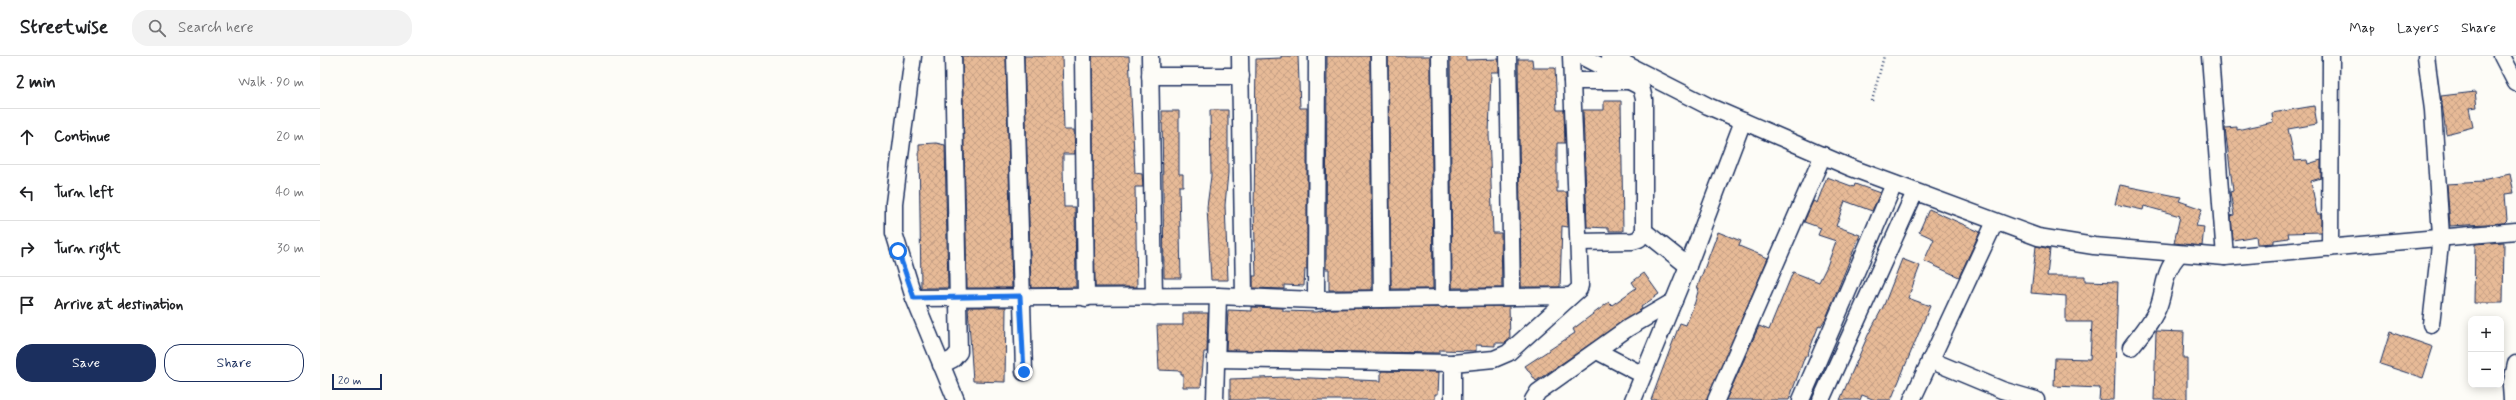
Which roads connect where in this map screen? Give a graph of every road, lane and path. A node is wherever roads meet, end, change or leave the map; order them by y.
1 (913, 56) edge
2 (953, 56) edge
3 (1015, 56) edge
4 (1083, 56) edge
5 (1150, 56) edge
6 (1240, 56) edge
7 (1317, 56) edge
8 (1379, 56) edge
9 (1440, 56) edge
10 (1508, 56) edge
11 (1571, 56) edge
12 (1581, 56) edge
13 (1884, 56) edge
14 (2210, 56) edge
15 (2331, 56) edge
16 (2426, 56) edge
17 (2502, 56) edge
18 (1602, 59) edge
19 (1150, 76) junction
20 (1241, 76) junction
21 (1572, 81) junction
22 (1631, 81) junction
23 (2516, 83) edge
24 (1872, 101) dead end
25 (1743, 121) junction
26 (1823, 155) junction
27 (1894, 184) junction
28 (1915, 192) junction
29 (1995, 222) junction
30 (2516, 230) edge
31 (1644, 231) junction
32 (2441, 236) junction
33 (1580, 242) junction
34 (2330, 248) junction
35 (2179, 254) junction
36 (2225, 257) junction
37 (1688, 266) junction
38 (1020, 296) junction
39 (1218, 296) junction
40 (1571, 296) junction
41 (957, 297) junction
42 (1154, 297) junction
43 (1244, 297) junction
44 (1512, 297) junction
45 (914, 298) junction
46 (1086, 298) junction
47 (1382, 299) junction
48 (1443, 299) junction
49 (1316, 300) junction
50 (1674, 301) junction
51 (2431, 324) dead end
52 (2131, 347) dead end
53 (1597, 350) junction
54 (1216, 359) junction
55 (1930, 360) junction
56 (1453, 363) junction
57 (2516, 364) edge
58 (941, 365) junction
59 (1024, 372) dead end
60 (1643, 375) junction
61 (2000, 395) edge
62 (956, 400) edge
63 (1215, 400) edge
64 (1453, 400) edge
65 (1533, 400) edge
66 (1633, 400) edge
67 (1716, 400) edge
68 (1801, 400) edge
69 (1821, 400) edge
70 (1912, 400) edge
71 (2036, 400) edge
72 (2512, 400) edge

1 - 45 street
2 - 41 street
3 - 38 street
4 - 46 street
5 - 19 street
6 - 20 street
7 - 49 street
8 - 47 street
9 - 48 street
10 - 44 street
11 - 21 street
12 - 18 street
13 - 24 path
14 - 36 street
15 - 34 street
16 - 32 street
17 - 23 street
18 - 22 street
18 - 25 street
19 - 20 street
19 - 42 street
20 - 43 street
21 - 22 street
21 - 33 street
22 - 31 street
25 - 26 street
25 - 37 street
26 - 27 street
26 - 67 street
27 - 28 street
27 - 68 street
28 - 29 street
28 - 69 street
29 - 35 street
29 - 55 street
30 - 32 street
31 - 33 street
31 - 37 street
32 - 34 street
32 - 51 street
33 - 40 street
34 - 36 street
35 - 36 street
35 - 52 street
37 - 50 street
38 - 41 street
38 - 46 street
38 - 59 street
39 - 42 street
39 - 43 street
39 - 54 street
40 - 44 street
40 - 56 street
41 - 45 street
41 - 58 street
42 - 46 street
43 - 49 street
44 - 48 street
45 - 58 street
47 - 48 street
47 - 49 street
50 - 53 street
50 - 60 street
53 - 60 street
53 - 65 street
54 - 56 street
54 - 63 street
55 - 61 street
55 - 70 street
56 - 64 street
57 - 72 street
58 - 62 street
60 - 66 street
61 - 71 street

